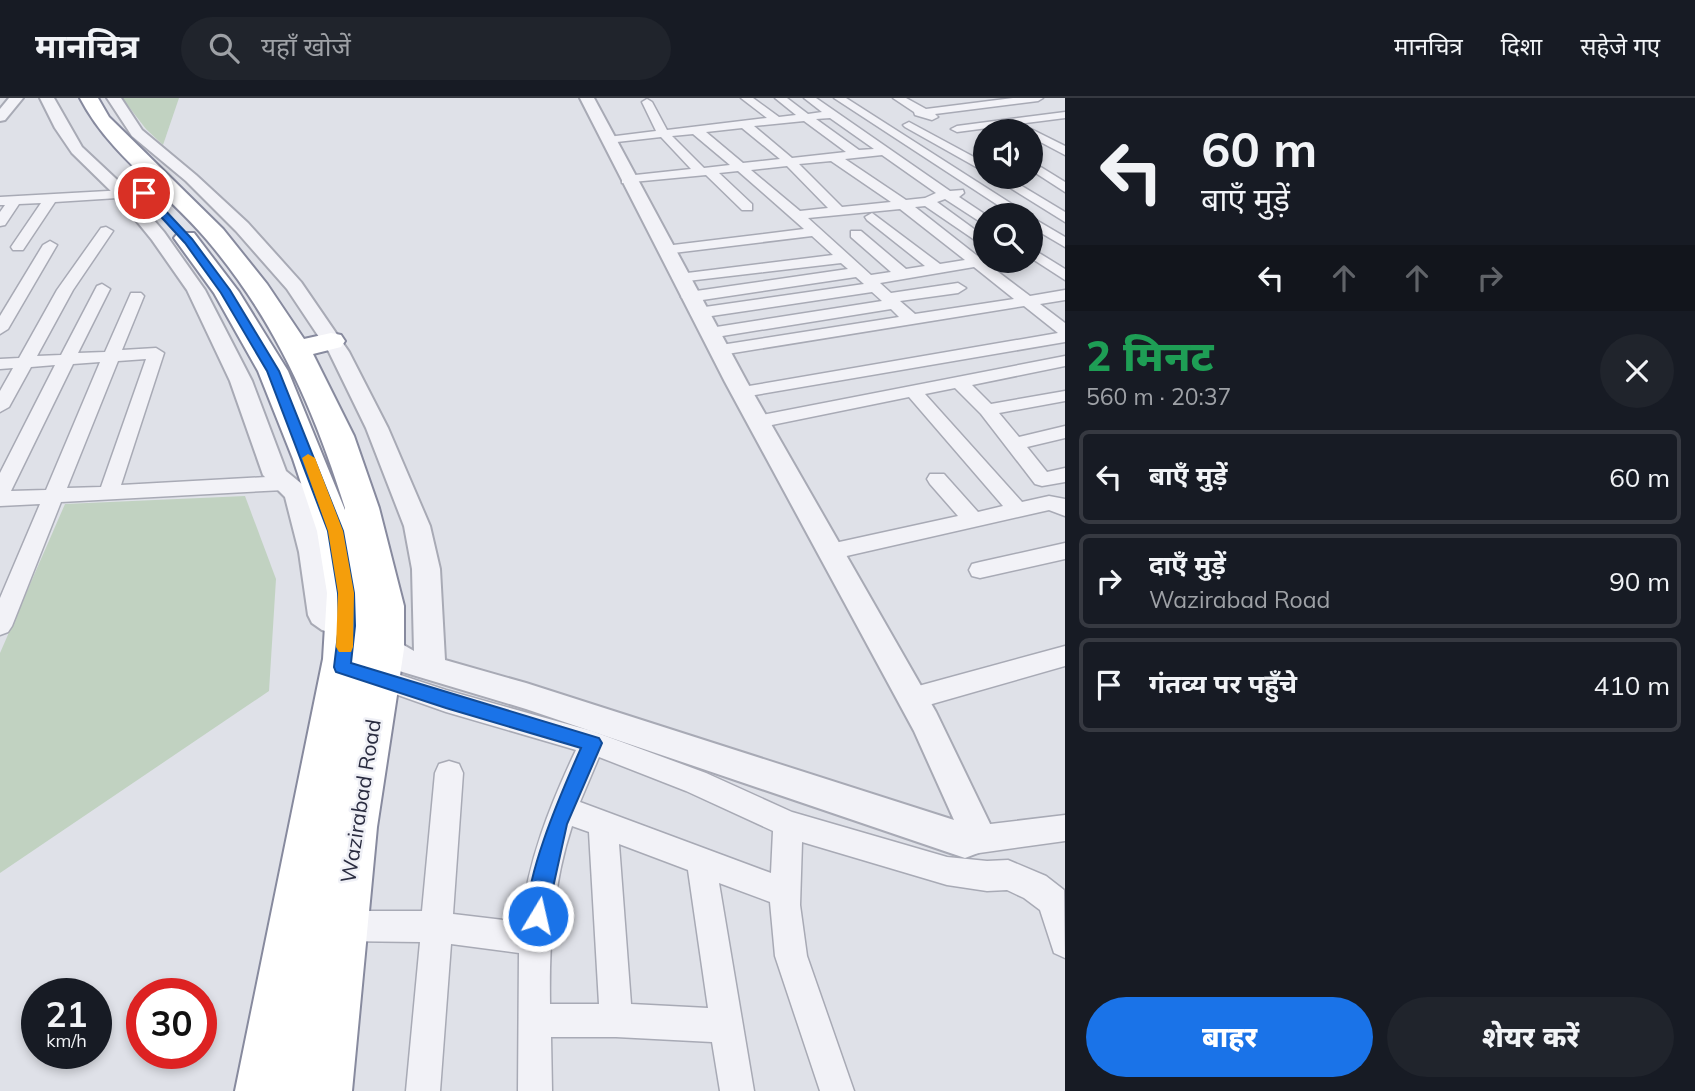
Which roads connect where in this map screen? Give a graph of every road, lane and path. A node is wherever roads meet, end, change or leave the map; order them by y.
1 (16, 98) edge
2 (47, 98) edge
3 (68, 98) edge
4 (89, 98) edge
5 (114, 98) edge
6 (587, 98) edge
7 (746, 98) edge
8 (780, 98) edge
9 (809, 98) edge
10 (839, 98) edge
11 (898, 98) edge
12 (969, 98) edge
13 (1038, 98) edge
14 (647, 102) dead end
15 (981, 105) junction
16 (922, 112) junction
17 (833, 114) junction
18 (1065, 115) edge
19 (0, 117) edge
20 (807, 117) junction
21 (898, 118) dead end
22 (999, 119) edge
23 (1043, 119) edge
24 (776, 120) junction
25 (744, 124) junction
26 (973, 127) edge
27 (715, 128) junction
28 (957, 129) dead end
29 (696, 130) junction
30 (663, 133) junction
31 (971, 139) dead end
32 (608, 140) junction
33 (1063, 149) edge
34 (1043, 150) edge
35 (884, 151) junction
36 (857, 154) junction
37 (834, 157) junction
38 (973, 161) edge
39 (791, 162) junction
40 (759, 166) junction
41 (741, 168) junction
42 (705, 172) junction
43 (958, 173) junction
44 (1043, 173) edge
45 (924, 179) junction
46 (626, 180) junction
47 (973, 183) edge
48 (879, 186) junction
49 (1065, 188) edge
50 (982, 189) joint
51 (1018, 189) edge
52 (133, 194) junction
53 (947, 195) junction
54 (50, 199) junction
55 (7, 201) edge
56 (928, 202) junction
57 (1004, 203) edge
58 (901, 205) junction
59 (747, 207) dead end
60 (868, 207) junction
61 (838, 210) junction
62 (973, 213) edge
63 (797, 215) junction
64 (1065, 218) edge
65 (0, 222) edge
66 (1043, 229) edge
67 (106, 231) dead end
68 (815, 232) junction
69 (856, 234) dead end
70 (973, 234) edge
71 (1065, 243) edge
72 (18, 247) junction
73 (0, 248) edge
74 (665, 250) junction
75 (1065, 250) edge
76 (1043, 253) edge
77 (973, 255) edge
78 (845, 258) junction
79 (1043, 261) edge
80 (973, 264) edge
81 (937, 269) junction
82 (995, 273) edge
83 (903, 274) junction
84 (1065, 276) edge
85 (877, 288) junction
86 (958, 288) dead end
87 (102, 289) dead end
88 (1065, 295) edge
89 (136, 296) dead end
90 (1027, 301) junction
91 (699, 314) junction
92 (913, 321) junction
93 (0, 329) edge
94 (1065, 336) edge
95 (331, 341) junction
96 (296, 350) junction
97 (109, 356) junction
98 (67, 359) junction
99 (1065, 361) edge
100 (25, 362) junction
101 (0, 364) edge
102 (958, 382) junction
103 (913, 391) junction
104 (743, 392) junction
105 (1065, 396) edge
106 (0, 407) edge
107 (987, 410) junction
108 (757, 422) junction
109 (1065, 432) edge
110 (1014, 444) junction
111 (1065, 475) edge
112 (937, 479) dead end
113 (109, 492) junction
114 (0, 493) edge
115 (52, 495) junction
116 (317, 495) junction
117 (0, 499) edge
118 (1065, 509) edge
119 (1018, 510) junction
120 (974, 520) junction
121 (1065, 551) edge
122 (829, 552) junction
123 (980, 570) dead end
124 (0, 626) edge
125 (347, 626) junction
126 (1065, 656) edge
127 (381, 664) junction
128 (342, 667) junction
129 (430, 669) junction
130 (911, 699) junction
131 (593, 743) junction
132 (449, 773) dead end
133 (563, 808) junction
134 (603, 824) junction
135 (788, 824) junction
136 (1065, 828) edge
137 (965, 841) junction
138 (701, 861) junction
139 (785, 893) junction
140 (341, 926) junction
141 (436, 927) junction
142 (535, 939) junction
143 (1065, 942) edge
144 (616, 1020) junction
145 (535, 1021) junction
146 (726, 1026) junction
147 (265, 1091) edge
148 (322, 1091) edge
149 (423, 1091) edge
150 (535, 1091) edge
151 (737, 1091) edge
152 (836, 1091) edge

1 - 19 street
2 - 52 street
3 - 52 highway, Wazirabad Road
4 - 96 highway, Wazirabad Road
5 - 95 street
6 - 32 street
7 - 24 street
8 - 20 street
9 - 17 street
10 - 43 street
11 - 16 street
12 - 15 street
13 - 15 street
14 - 30 street
15 - 16 street
15 - 22 street
16 - 31 street
17 - 20 street
17 - 35 street
18 - 23 street
20 - 24 street
20 - 36 street
21 - 38 street
24 - 25 street
25 - 27 street
25 - 39 street
26 - 28 street
27 - 29 street
27 - 40 street
29 - 30 street
29 - 41 street
30 - 32 street
30 - 42 street
32 - 46 street
33 - 34 street
35 - 36 street
35 - 45 street
36 - 37 street
37 - 39 street
37 - 48 street
39 - 40 street
39 - 61 street
40 - 41 street
41 - 42 street
41 - 63 street
42 - 46 street
42 - 59 street
43 - 45 street
43 - 47 street
44 - 49 street
45 - 48 street
45 - 53 street
46 - 74 street
48 - 58 street
50 - 53 street
50 - 57 street
51 - 64 street
52 - 54 street
52 - 116 highway, Wazirabad Road
53 - 56 street
53 - 62 street
54 - 55 street
54 - 72 street
55 - 65 street
56 - 58 street
56 - 70 street
58 - 60 street
58 - 77 street
60 - 61 street
60 - 81 street
61 - 63 street
63 - 68 street
66 - 71 street
67 - 100 street
68 - 74 street
68 - 78 street
69 - 83 street
72 - 73 street
72 - 93 street
74 - 91 street
75 - 76 street
78 - 85 street
78 - 91 street
79 - 84 street
80 - 81 street
81 - 83 street
82 - 90 street
83 - 85 street
85 - 86 street
85 - 91 street
85 - 91 street
85 - 92 street
87 - 98 street
88 - 90 street
89 - 97 street
90 - 92 street
90 - 94 street
91 - 92 street
91 - 104 street
94 - 104 street
95 - 96 highway
95 - 129 street
96 - 116 highway, Wazirabad Road
97 - 98 street
97 - 113 street
97 - 115 street
98 - 100 street
98 - 114 street
99 - 102 street
100 - 101 street
100 - 106 street
102 - 103 street
102 - 107 street
103 - 108 street
103 - 119 street
104 - 108 street
105 - 107 street
107 - 110 street
108 - 122 street
109 - 110 street
110 - 111 street
112 - 120 street
113 - 115 street
113 - 116 street
115 - 117 street
115 - 124 street
116 - 125 highway, Wazirabad Road
116 - 127 highway, Wazirabad Road
118 - 119 street
119 - 120 street
120 - 122 street
121 - 123 street
122 - 130 street
125 - 127 street
125 - 128 highway, Wazirabad Road
126 - 130 street
127 - 128 street
127 - 129 street
127 - 131 street
127 - 140 highway, Wazirabad Road
128 - 147 highway, Wazirabad Road
129 - 137 street
130 - 137 street
131 - 133 street
131 - 135 street
132 - 141 street
133 - 134 street
133 - 142 street
134 - 138 street
134 - 144 street
135 - 139 street
135 - 143 street
136 - 137 street
138 - 139 street
138 - 146 street
139 - 152 street
140 - 141 street
140 - 148 highway, Wazirabad Road
141 - 142 street
141 - 149 street
142 - 145 street
144 - 145 street
144 - 146 street
145 - 150 street
146 - 151 street

